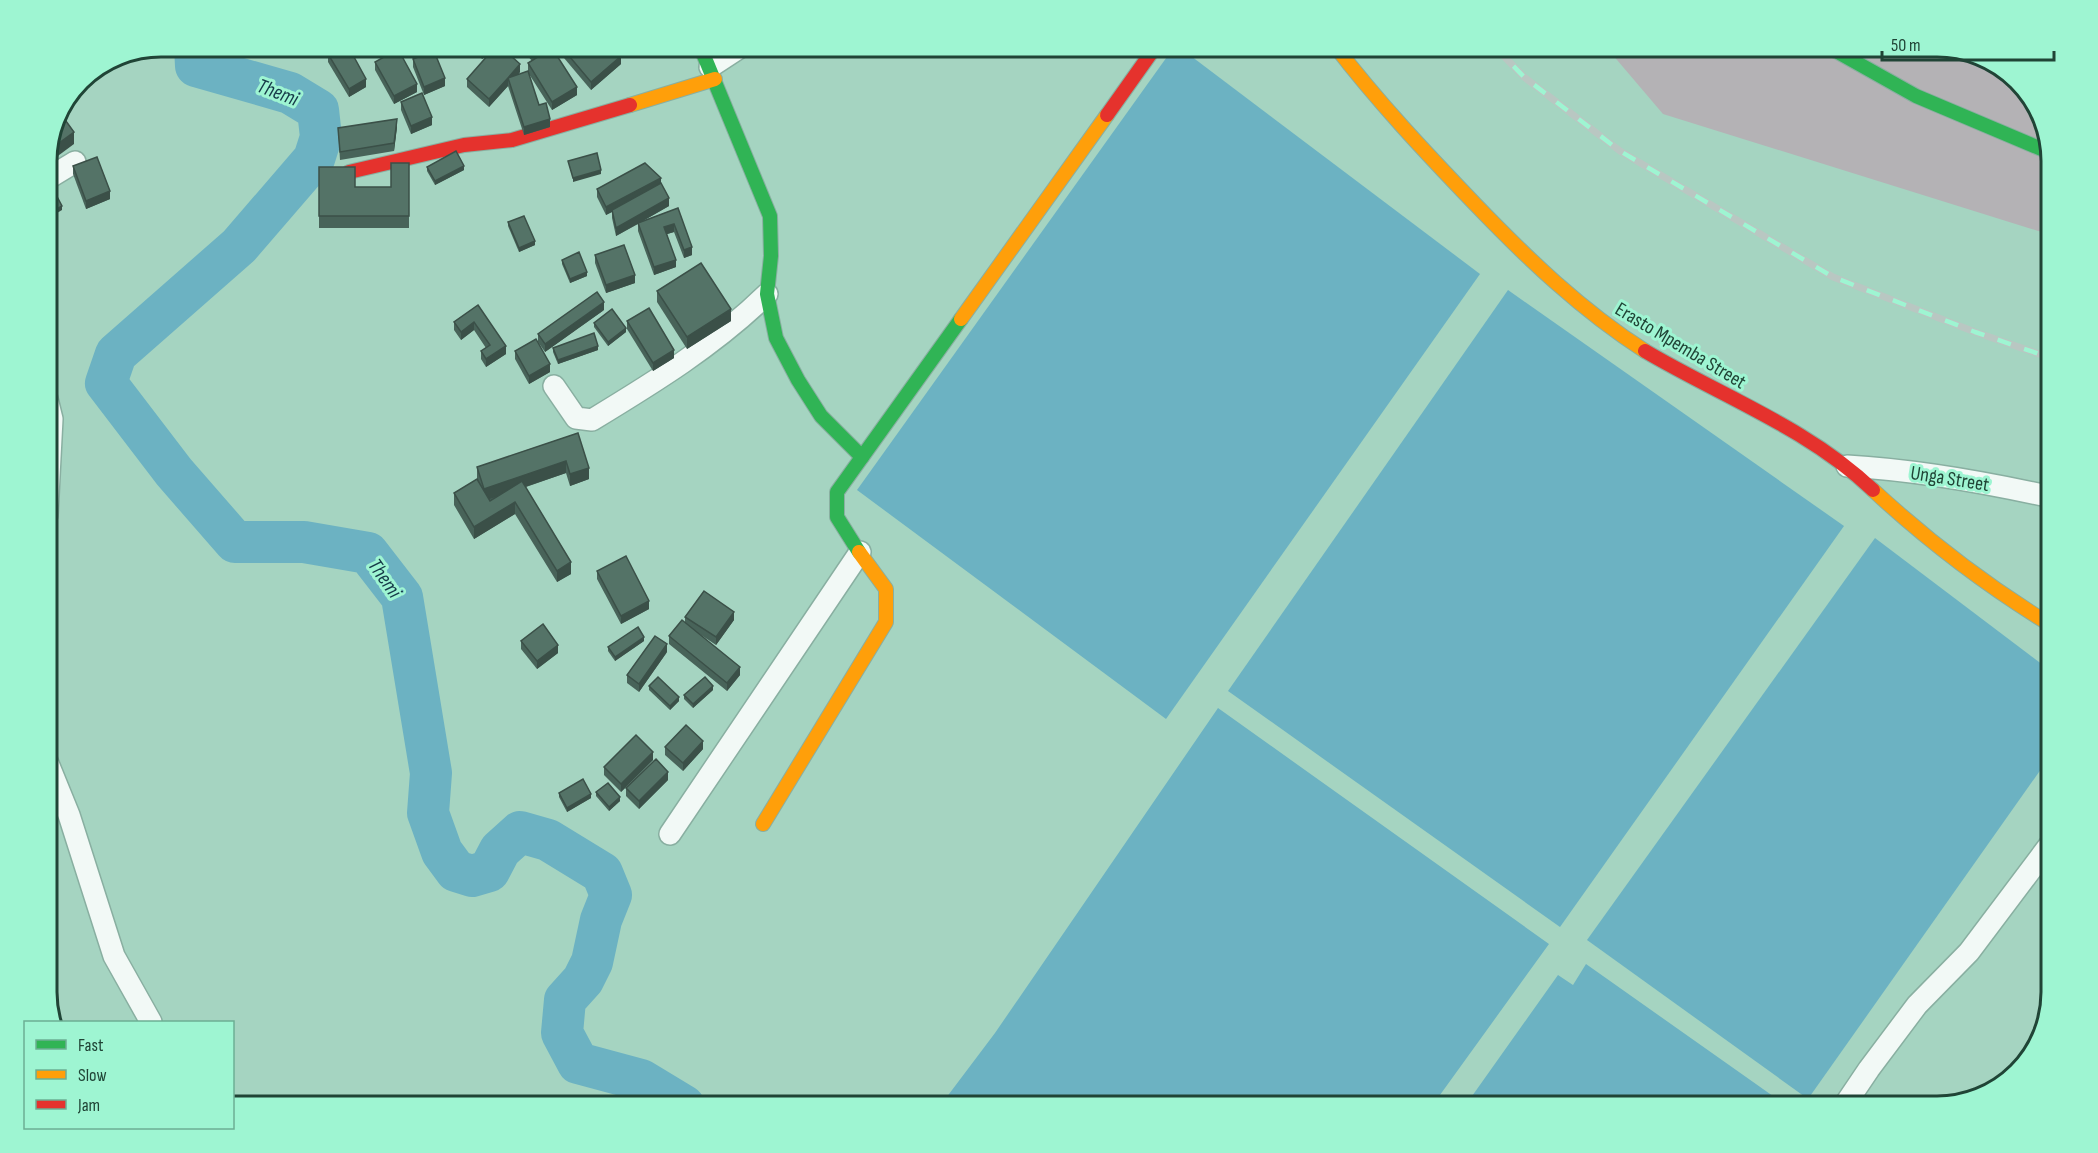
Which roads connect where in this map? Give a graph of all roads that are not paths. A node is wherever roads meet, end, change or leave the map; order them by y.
1 (705, 57) edge
2 (730, 57) edge
3 (1148, 57) edge
4 (1344, 57) edge
5 (1847, 57) edge
6 (712, 73) junction
7 (2040, 148) edge
8 (75, 162) dead end
9 (57, 172) edge
10 (350, 172) edge
11 (767, 294) junction
12 (554, 386) dead end
13 (862, 457) junction
14 (1847, 466) junction
15 (2041, 495) edge
16 (860, 552) junction
17 (2041, 618) edge
18 (57, 787) edge
19 (763, 824) dead end
20 (670, 834) dead end
21 (2041, 856) edge
22 (150, 1021) edge
23 (1851, 1096) edge

1 - 6 street
2 - 6 street
3 - 13 street
4 - 14 street, Erasto Mpemba Street
5 - 7 street
6 - 10 street
6 - 11 street
8 - 9 street
11 - 12 street
11 - 13 street
13 - 16 street
14 - 15 street, Unga Street
14 - 17 street, Erasto Mpemba Street
16 - 19 street
16 - 20 street
18 - 22 street
21 - 23 street

